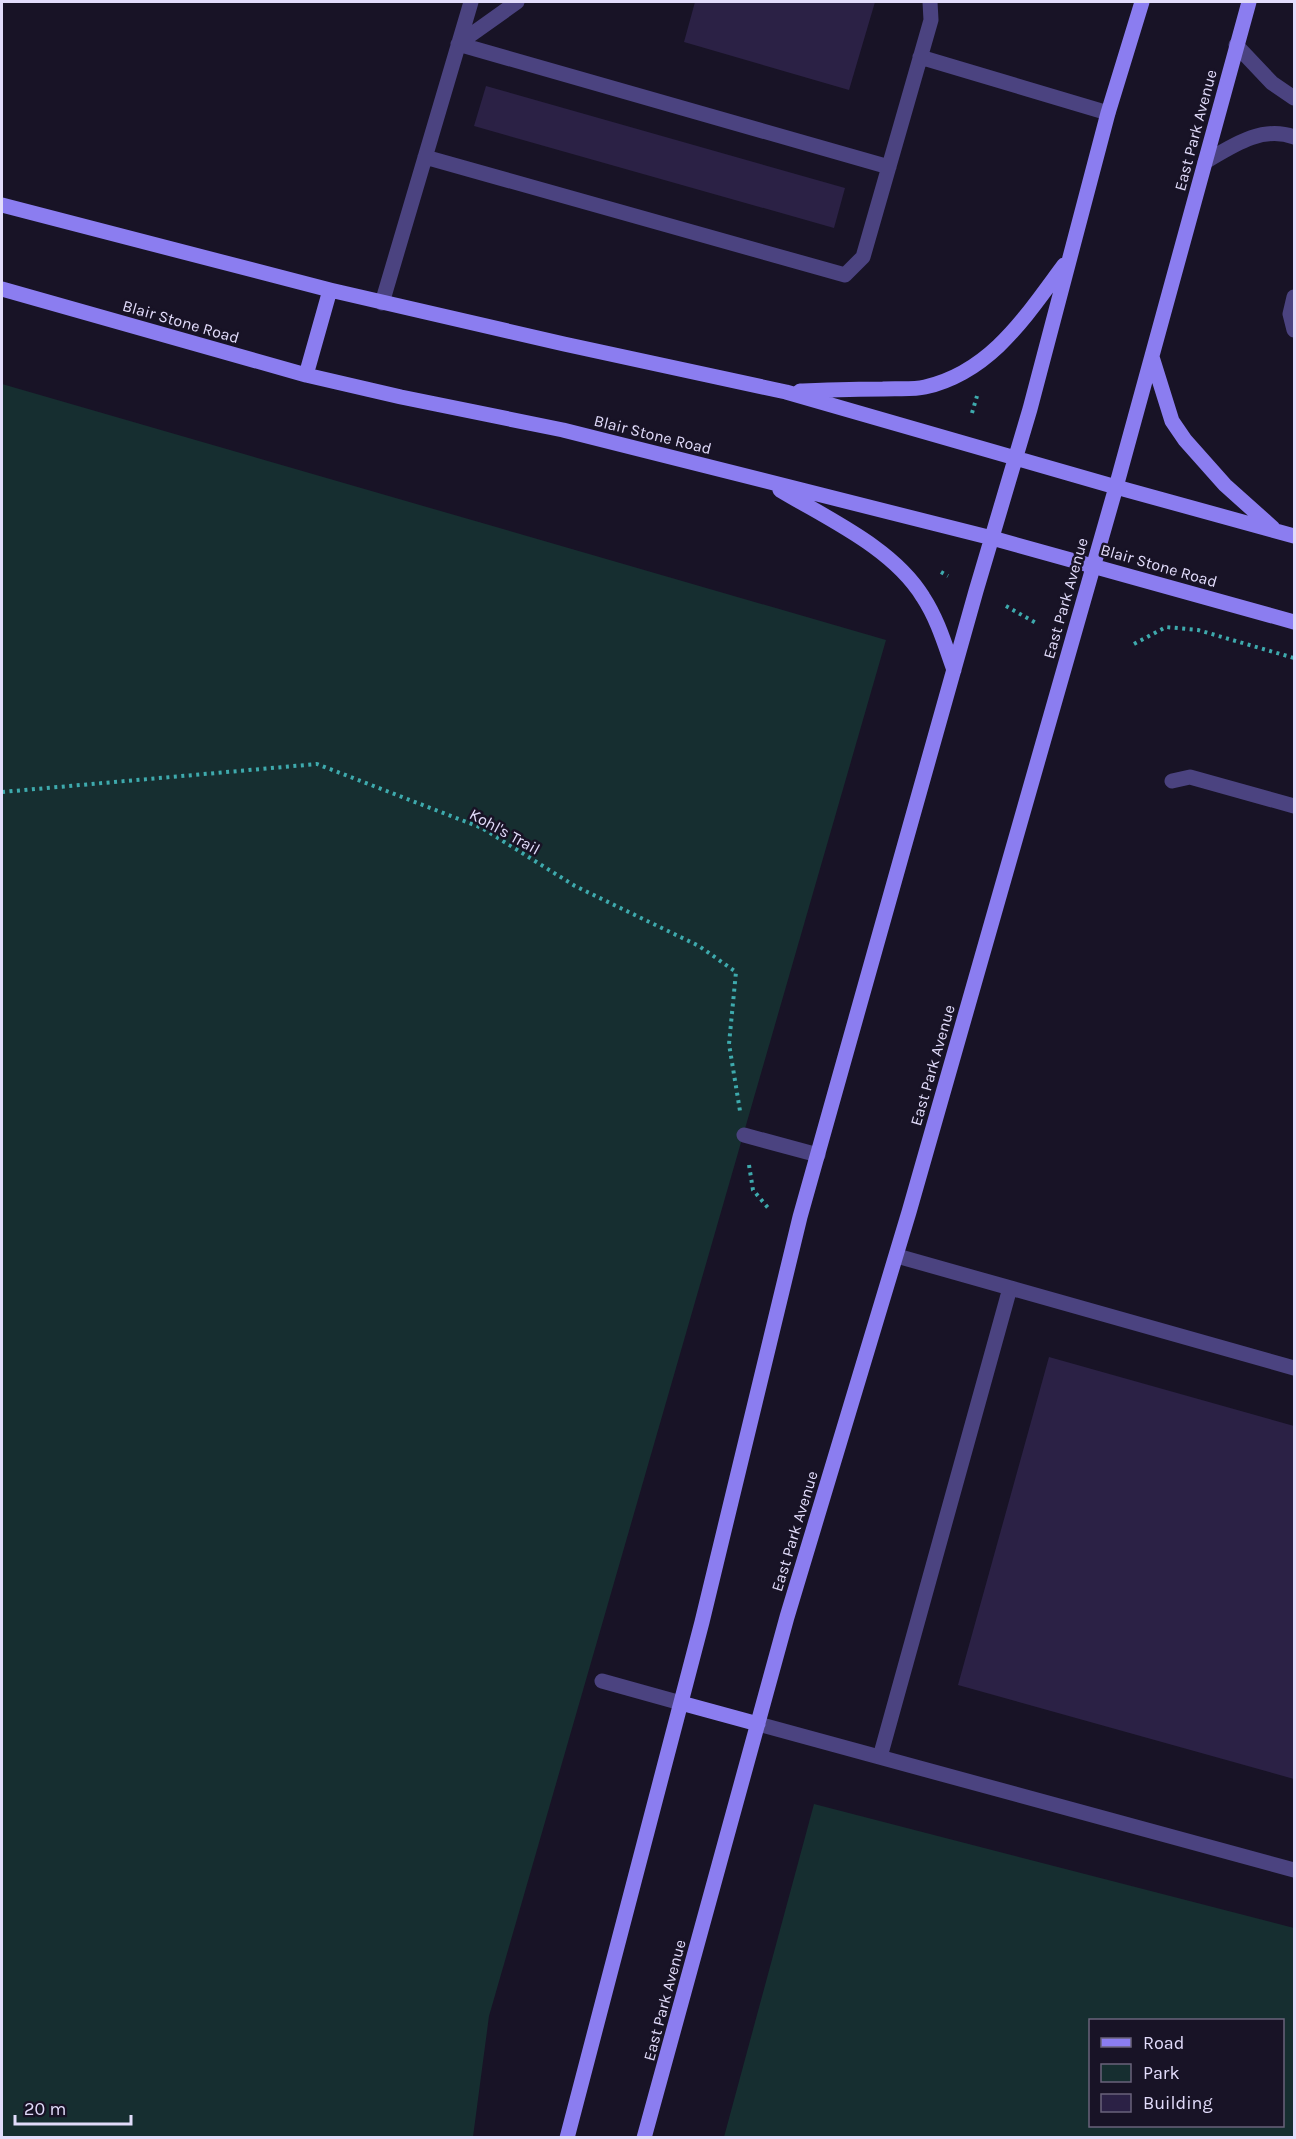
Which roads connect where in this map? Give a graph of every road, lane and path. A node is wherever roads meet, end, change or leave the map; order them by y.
1 (471, 2) edge
2 (517, 2) edge
3 (930, 2) edge
4 (1142, 2) edge
5 (1249, 2) edge
6 (458, 44) junction
7 (1236, 45) junction
8 (920, 57) junction
9 (1294, 98) edge
10 (1108, 113) junction
11 (1294, 136) edge
12 (425, 157) junction
13 (1205, 162) junction
14 (889, 167) junction
15 (2, 205) edge
16 (1069, 258) junction
17 (2, 289) edge
18 (330, 291) junction
19 (1294, 297) edge
20 (382, 303) junction
21 (1294, 330) edge
22 (1152, 357) junction
23 (306, 375) junction
24 (782, 391) junction
25 (984, 394) dead end
26 (972, 413) dead end
27 (1015, 458) junction
28 (765, 481) junction
29 (1116, 487) junction
30 (1275, 530) junction
31 (1294, 536) edge
32 (992, 538) junction
33 (1093, 565) junction
34 (1006, 606) dead end
35 (1294, 622) edge
36 (1036, 623) dead end
37 (1134, 644) dead end
38 (1294, 658) edge
39 (954, 670) junction
40 (1172, 781) dead end
41 (2, 792) edge
42 (1294, 806) edge
43 (744, 1135) junction
44 (818, 1155) junction
45 (769, 1209) dead end
46 (897, 1256) junction
47 (1010, 1288) junction
48 (1294, 1368) edge
49 (602, 1681) dead end
50 (681, 1703) junction
51 (758, 1724) junction
52 (880, 1757) junction
53 (1294, 1870) edge
54 (567, 2138) edge
55 (644, 2138) edge

1 - 6 lane
2 - 6 lane
3 - 8 lane
4 - 10 main road
5 - 7 main road, East Park Avenue
6 - 12 lane
6 - 14 lane
7 - 9 lane
7 - 13 main road, East Park Avenue
8 - 10 lane
8 - 14 lane
10 - 16 main road
11 - 13 lane
12 - 14 lane
12 - 20 lane
13 - 22 main road, East Park Avenue
15 - 18 main road
16 - 24 main road
16 - 27 main road
17 - 23 main road, Blair Stone Road
18 - 20 main road
18 - 23 main road
19 - 21 lane
20 - 24 main road
22 - 29 main road, East Park Avenue
22 - 30 main road
23 - 28 main road, Blair Stone Road
24 - 27 main road
25 - 26 path
27 - 29 main road
27 - 32 main road
28 - 32 main road, Blair Stone Road
28 - 39 main road
29 - 30 main road
29 - 33 main road, East Park Avenue
30 - 31 main road
32 - 33 main road, Blair Stone Road
32 - 39 main road
33 - 35 main road, Blair Stone Road
33 - 46 main road, East Park Avenue
34 - 36 path
37 - 38 path
39 - 44 main road
40 - 42 lane
41 - 43 path, Kohl's Trail
43 - 44 lane
43 - 45 path, Kohl's Trail
44 - 50 main road
46 - 47 lane
46 - 51 main road, East Park Avenue
47 - 48 lane
47 - 52 lane
49 - 50 lane
50 - 51 main road
50 - 54 main road
51 - 52 lane
51 - 55 main road, East Park Avenue
52 - 53 lane

